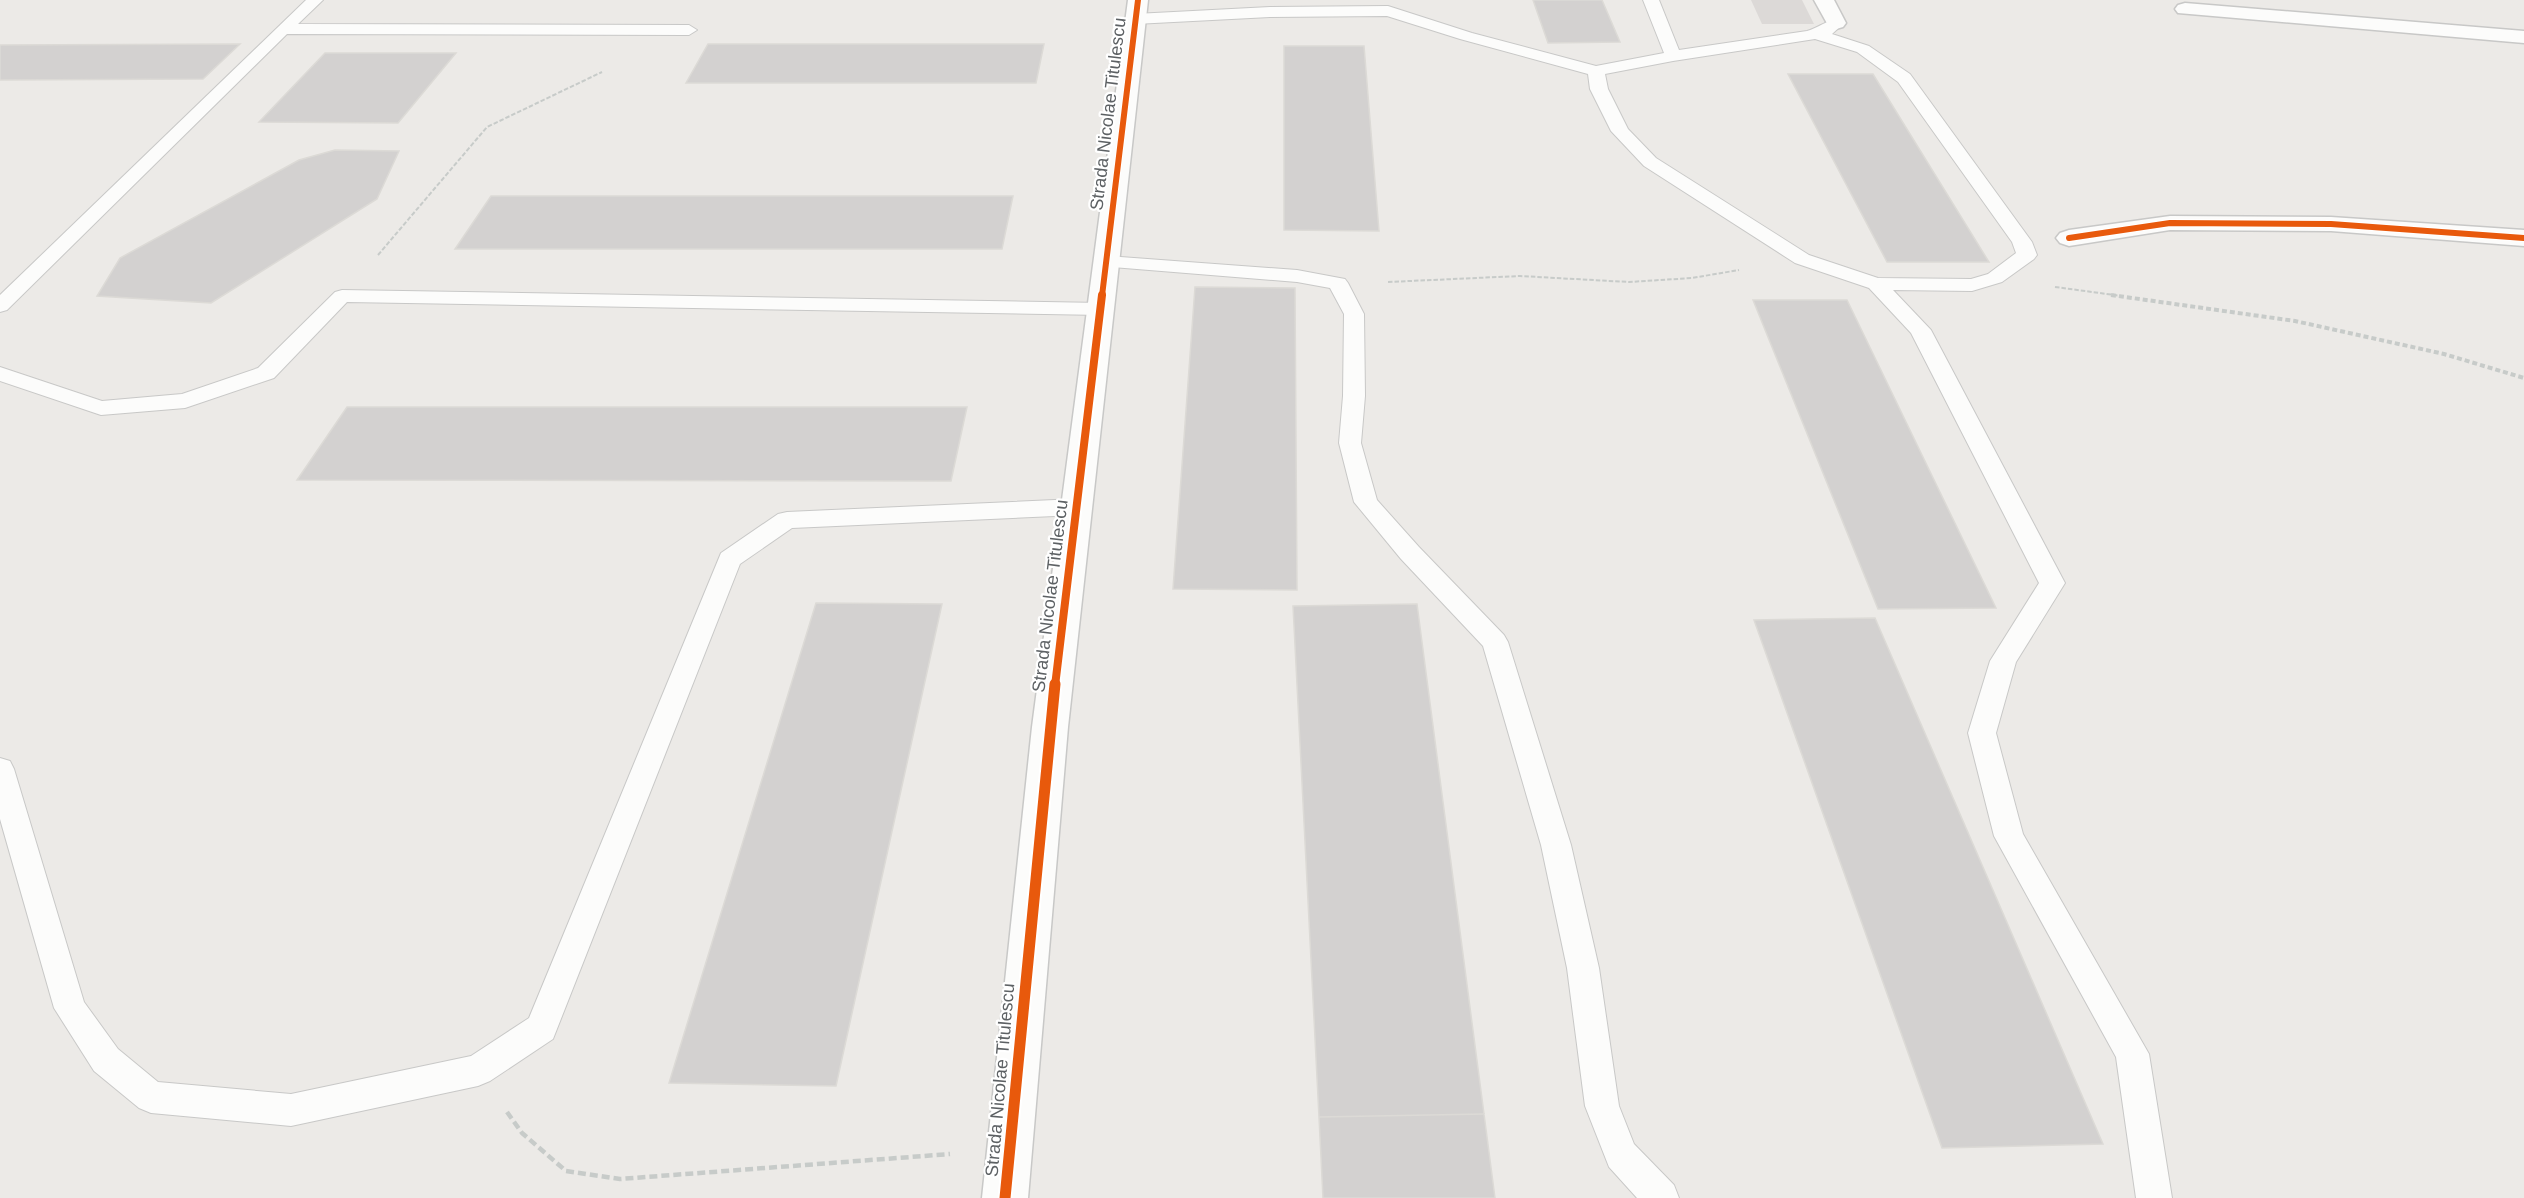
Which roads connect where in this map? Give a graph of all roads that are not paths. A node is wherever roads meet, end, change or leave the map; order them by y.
1 (315, 0) edge
2 (1651, 0) edge
3 (1824, 0) edge
4 (1387, 6) edge
5 (1136, 9) edge
6 (2185, 9) dead end
7 (1836, 23) joint
8 (283, 29) junction
9 (689, 30) dead end
10 (1815, 34) junction
11 (2524, 38) edge
12 (1674, 56) junction
13 (1596, 71) junction
14 (2069, 238) dead end
15 (2524, 238) edge
16 (1107, 262) junction
17 (1876, 284) junction
18 (0, 306) edge
19 (1101, 309) junction
20 (0, 374) edge
21 (1077, 507) junction
22 (0, 769) edge
23 (1005, 1198) edge
24 (1661, 1198) edge
25 (2154, 1198) edge

1 - 8 lane
2 - 12 lane
3 - 7 street
4 - 5 lane
4 - 13 lane
5 - 16 street, Strada Nicolae Titulescu
6 - 11 street
7 - 10 lane
8 - 9 lane
8 - 18 lane
10 - 12 lane
10 - 17 lane
12 - 13 lane
13 - 17 lane
14 - 15 street
16 - 19 street, Strada Nicolae Titulescu
16 - 24 lane
17 - 25 lane
19 - 20 lane
19 - 21 street, Strada Nicolae Titulescu
21 - 22 lane
21 - 23 street, Strada Nicolae Titulescu

